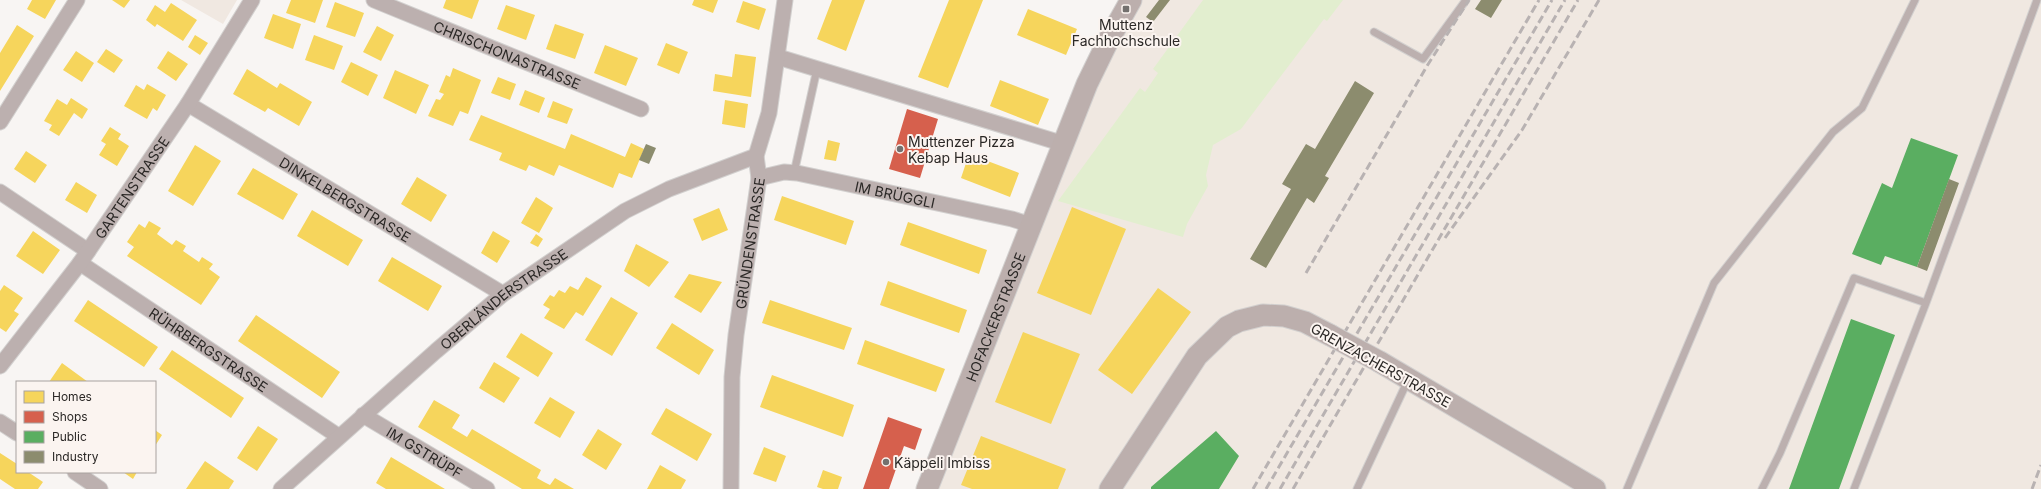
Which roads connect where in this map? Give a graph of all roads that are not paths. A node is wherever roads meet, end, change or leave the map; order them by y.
1 (76, 0) edge
2 (252, 0) edge
3 (374, 0) edge
4 (785, 0) edge
5 (1132, 0) edge
6 (1466, 0) edge
7 (1915, 0) edge
8 (2037, 0) edge
9 (1374, 32) dead end
10 (778, 57) junction
11 (817, 68) junction
12 (188, 104) junction
13 (641, 109) dead end
14 (0, 122) edge
15 (1064, 144) junction
16 (756, 156) junction
17 (794, 173) junction
18 (759, 178) junction
19 (0, 192) edge
20 (1031, 225) junction
21 (84, 257) junction
22 (504, 294) junction
23 (1926, 303) junction
24 (0, 366) edge
25 (1408, 380) junction
26 (363, 415) junction
27 (0, 422) edge
28 (16, 432) edge
29 (338, 436) junction
30 (76, 473) edge
31 (100, 489) edge
32 (281, 489) edge
33 (487, 489) edge
34 (731, 489) edge
35 (928, 489) edge
36 (1110, 489) edge
37 (1357, 489) edge
38 (1595, 489) edge
39 (1627, 489) edge
40 (1762, 489) edge
41 (1854, 489) edge

1 - 14 street
2 - 12 street, GARTENSTRASSE
3 - 13 street, CHRISCHONASTRASSE
4 - 10 street, GRÜNDENSTRASSE
5 - 15 street, HOFACKERSTRASSE
6 - 9 lane
7 - 39 lane
8 - 23 lane
10 - 11 street
10 - 16 street, GRÜNDENSTRASSE
11 - 15 street
11 - 17 lane
12 - 21 street, GARTENSTRASSE
12 - 22 street, DINKELBERGSTRASSE
15 - 20 street, HOFACKERSTRASSE
16 - 18 street, GRÜNDENSTRASSE
16 - 22 street, OBERLÄNDERSTRASSE
17 - 18 street, IM BRÜGGLI
17 - 20 street, IM BRÜGGLI
18 - 34 street, GRÜNDENSTRASSE
19 - 21 street, RÜHRBERGSTRASSE
20 - 35 street, HOFACKERSTRASSE
21 - 24 street, GARTENSTRASSE
21 - 29 street, RÜHRBERGSTRASSE
22 - 26 street, OBERLÄNDERSTRASSE
23 - 40 lane
23 - 41 lane
25 - 36 street, GRENZACHERSTRASSE, bridge
25 - 37 lane
25 - 38 street, GRENZACHERSTRASSE
26 - 29 street, OBERLÄNDERSTRASSE
26 - 33 street, IM GSTRÜPF
27 - 28 street
29 - 32 street, OBERLÄNDERSTRASSE
30 - 31 street

